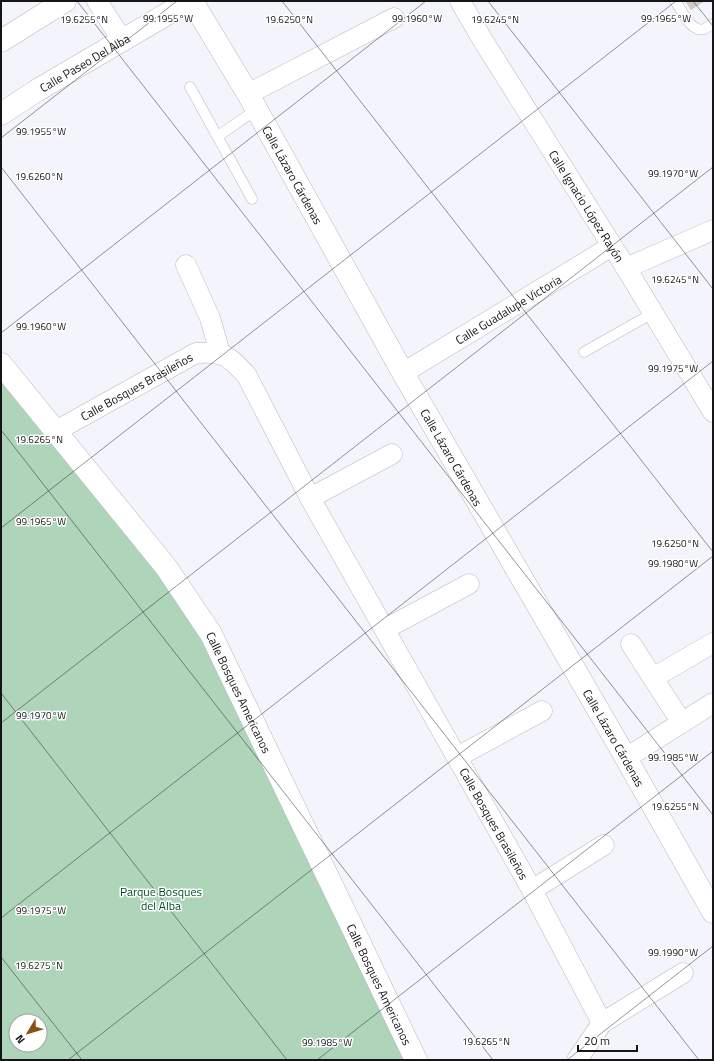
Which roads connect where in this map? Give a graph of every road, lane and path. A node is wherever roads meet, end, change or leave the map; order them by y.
1 (65, 1) edge
2 (97, 1) edge
3 (190, 1) edge
4 (460, 1) edge
5 (676, 1) edge
6 (394, 18) dead end
7 (713, 24) edge
8 (122, 40) junction
9 (1, 41) edge
10 (190, 87) dead end
11 (252, 102) junction
12 (1, 114) edge
13 (218, 136) junction
14 (252, 199) dead end
15 (713, 230) edge
16 (612, 246) junction
17 (186, 265) dead end
18 (626, 268) junction
19 (653, 313) junction
20 (584, 352) dead end
21 (220, 353) junction
22 (1, 364) edge
23 (403, 373) junction
24 (710, 402) edge
25 (56, 431) junction
26 (392, 454) dead end
27 (310, 498) junction
28 (468, 584) dead end
29 (385, 630) junction
30 (713, 643) edge
31 (631, 644) dead end
32 (653, 678) junction
33 (713, 703) edge
34 (542, 711) dead end
35 (682, 723) junction
36 (457, 757) junction
37 (626, 758) junction
38 (604, 845) dead end
39 (532, 890) junction
40 (712, 907) edge
41 (683, 973) dead end
42 (602, 1023) junction
43 (416, 1060) edge
44 (577, 1060) edge

1 - 9 main road
2 - 8 street
3 - 8 main road, Calle Paseo Del Alba
3 - 11 main road, Calle Lázaro Cárdenas
4 - 16 street, Calle Ignacio López Rayón
5 - 7 lane
6 - 11 street
8 - 12 main road, Calle Paseo Del Alba
10 - 13 lane
11 - 13 lane
11 - 23 main road, Calle Lázaro Cárdenas
13 - 14 lane
15 - 18 street
16 - 18 street, Calle Ignacio López Rayón
16 - 23 street, Calle Guadalupe Victoria
17 - 21 street
18 - 19 street, Calle Ignacio López Rayón
19 - 20 lane
19 - 24 street, Calle Ignacio López Rayón
21 - 25 street, Calle Bosques Brasileños
21 - 27 street, Calle Bosques Brasileños
22 - 25 main road, Calle Bosques Americanos
23 - 37 main road, Calle Lázaro Cárdenas
25 - 43 main road, Calle Bosques Americanos
26 - 27 street
27 - 29 street, Calle Bosques Brasileños
28 - 29 street
29 - 36 street, Calle Bosques Brasileños
30 - 32 street
31 - 32 street
32 - 35 street
33 - 35 street
34 - 36 street, Calle Bosques Brasileños
35 - 37 street
36 - 39 street, Calle Bosques Brasileños
37 - 40 main road, Calle Lázaro Cárdenas
38 - 39 street, Calle Bosques Brasileños
39 - 42 street, Calle Bosques Brasileños
41 - 42 street
42 - 44 street

